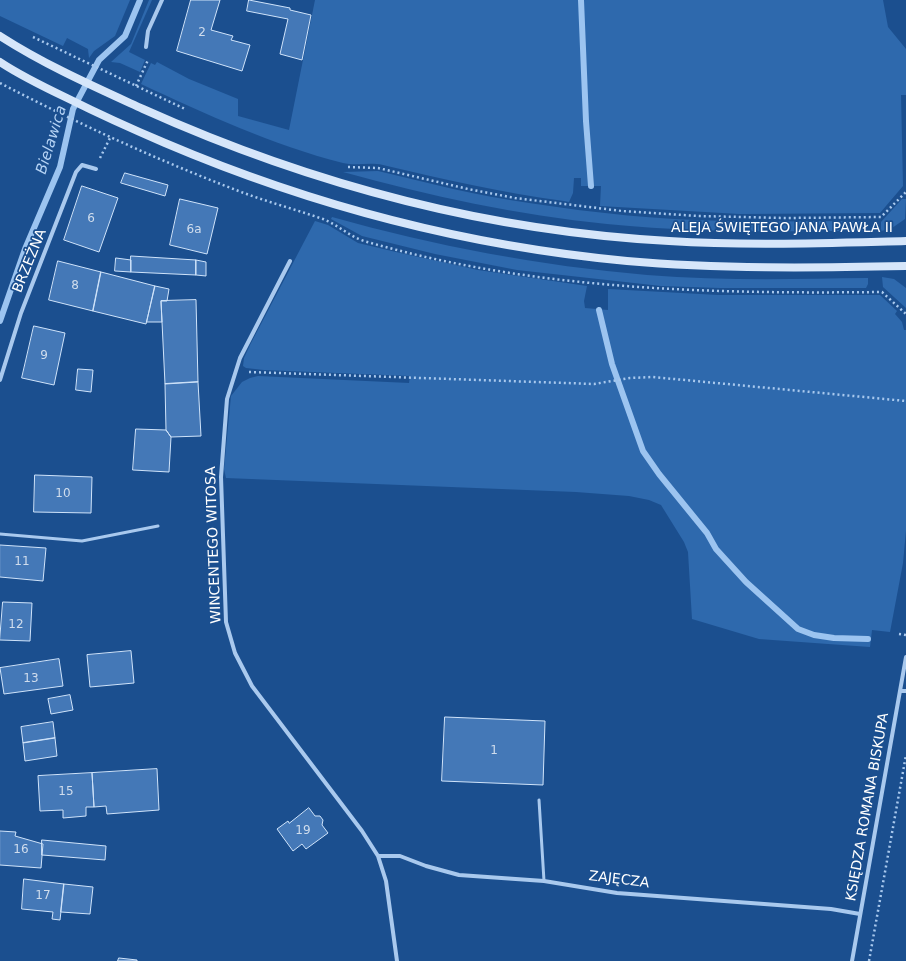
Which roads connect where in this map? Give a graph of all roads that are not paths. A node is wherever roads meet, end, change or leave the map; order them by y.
1 (162, 0) edge
2 (0, 36) edge
3 (146, 47) dead end
4 (0, 62) edge
5 (96, 169) dead end
6 (906, 241) edge
7 (290, 260) dead end
8 (906, 266) edge
9 (0, 380) edge
10 (158, 526) dead end
11 (0, 534) edge
12 (906, 657) edge
13 (900, 691) junction
14 (906, 691) edge
15 (539, 800) dead end
16 (378, 856) junction
17 (544, 881) junction
18 (860, 914) junction
19 (397, 961) edge
20 (852, 961) edge

1 - 3 street
2 - 6 main road, ALEJA ŚWIĘTEGO JANA PAWŁA II
4 - 8 main road
5 - 9 street, BRZEŻNA
7 - 16 street, WINCENTEGO WITOSA
10 - 11 lane
12 - 13 street, KSIĘDZA ROMANA BISKUPA
13 - 14 street
13 - 18 street, KSIĘDZA ROMANA BISKUPA
15 - 17 lane
16 - 17 street, ZAJĘCZA
16 - 19 street, WINCENTEGO WITOSA
17 - 18 street, ZAJĘCZA
18 - 20 street, KSIĘDZA ROMANA BISKUPA

